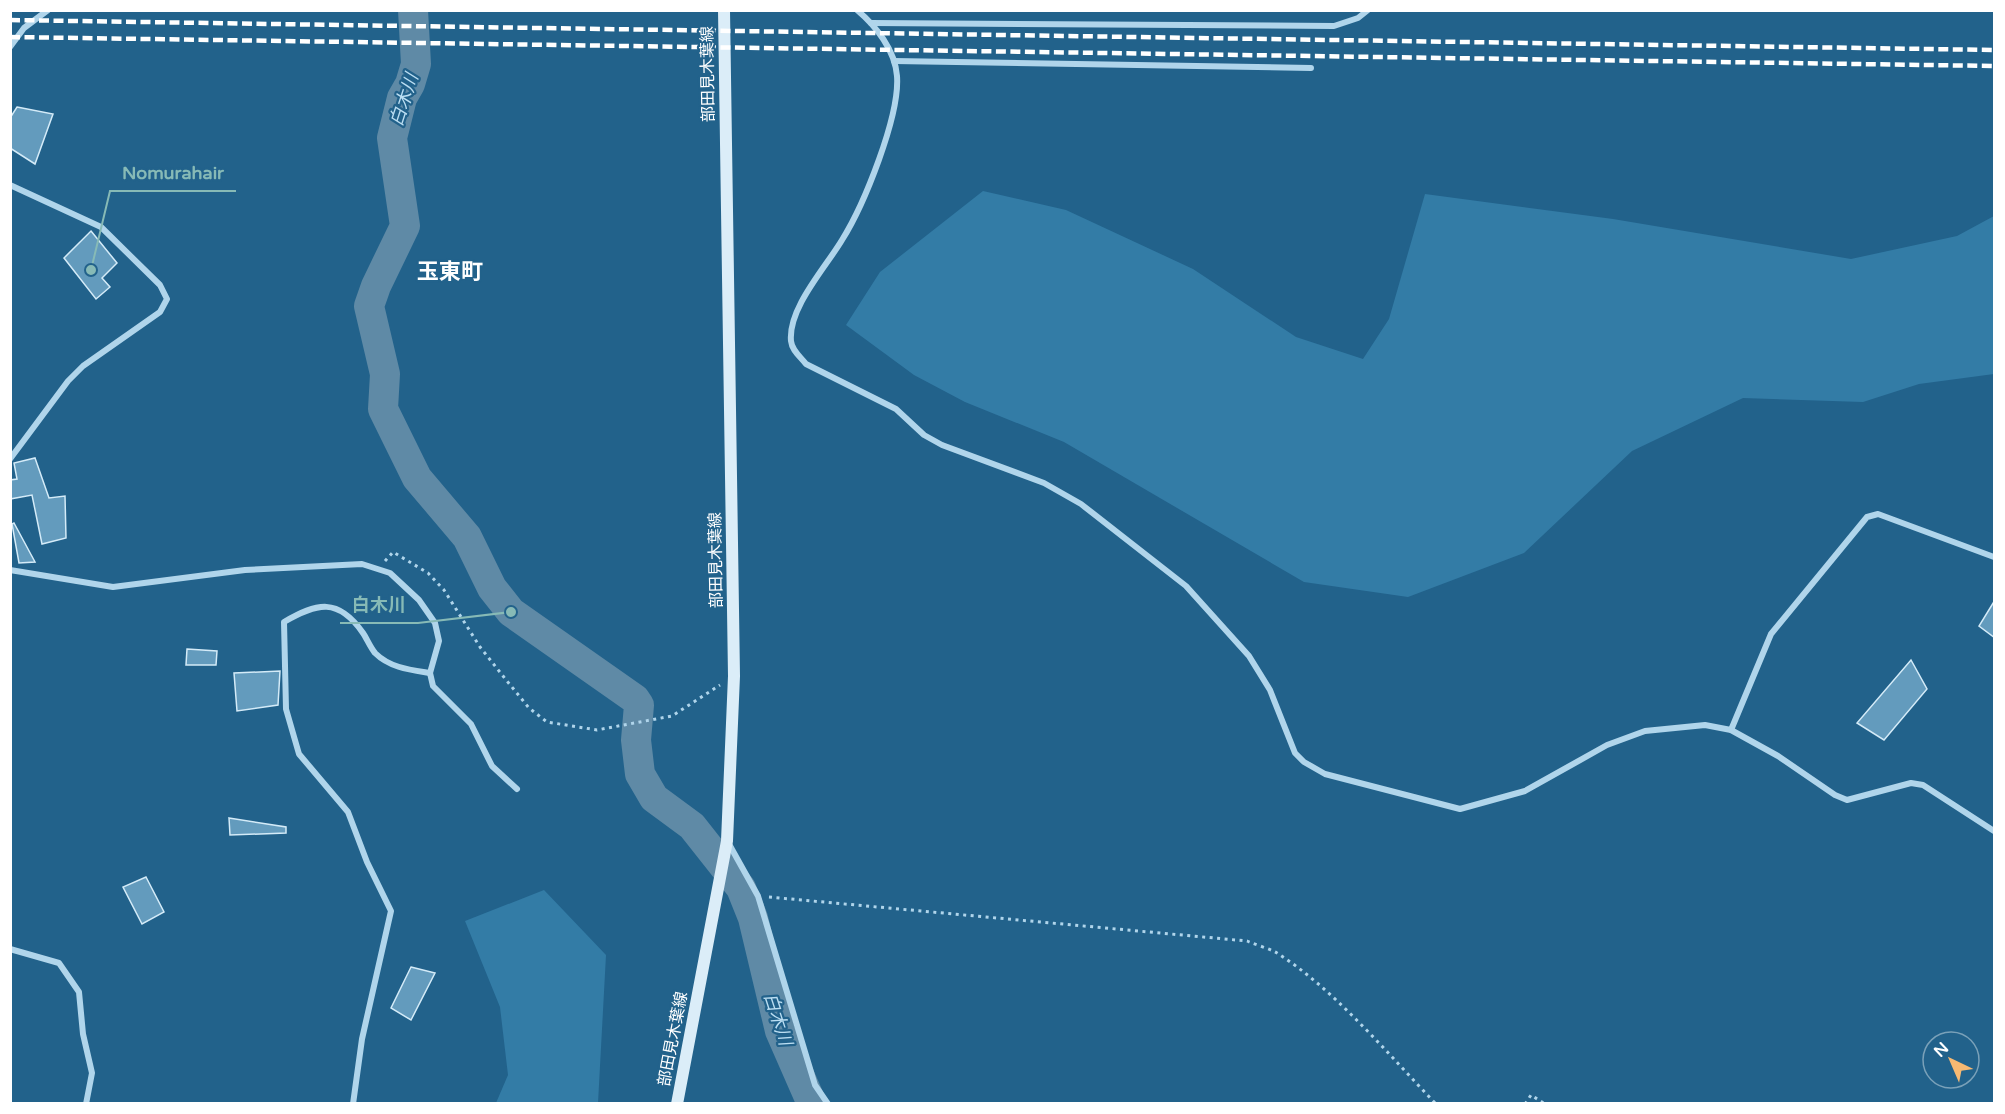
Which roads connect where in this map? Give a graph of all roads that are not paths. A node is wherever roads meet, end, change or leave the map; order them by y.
1 (48, 10) edge
2 (724, 10) edge
3 (857, 10) edge
4 (1368, 10) edge
5 (871, 23) junction
6 (10, 47) edge
7 (894, 61) junction
8 (1311, 68) dead end
9 (10, 185) edge
10 (10, 459) edge
11 (1995, 557) edge
12 (10, 570) edge
13 (430, 673) junction
14 (1731, 730) junction
15 (517, 789) dead end
16 (1995, 831) edge
17 (726, 847) junction
18 (10, 950) edge
19 (86, 1104) edge
20 (353, 1104) edge
21 (677, 1104) edge
22 (828, 1104) edge

1 - 6 street
2 - 17 main road, 部田見木葉線
3 - 5 street
4 - 5 street
5 - 7 street
7 - 8 street
7 - 14 street
9 - 10 street
11 - 14 street
12 - 13 street
13 - 15 street
13 - 20 street
14 - 16 street
17 - 21 main road, 部田見木葉線
17 - 22 street
18 - 19 street

